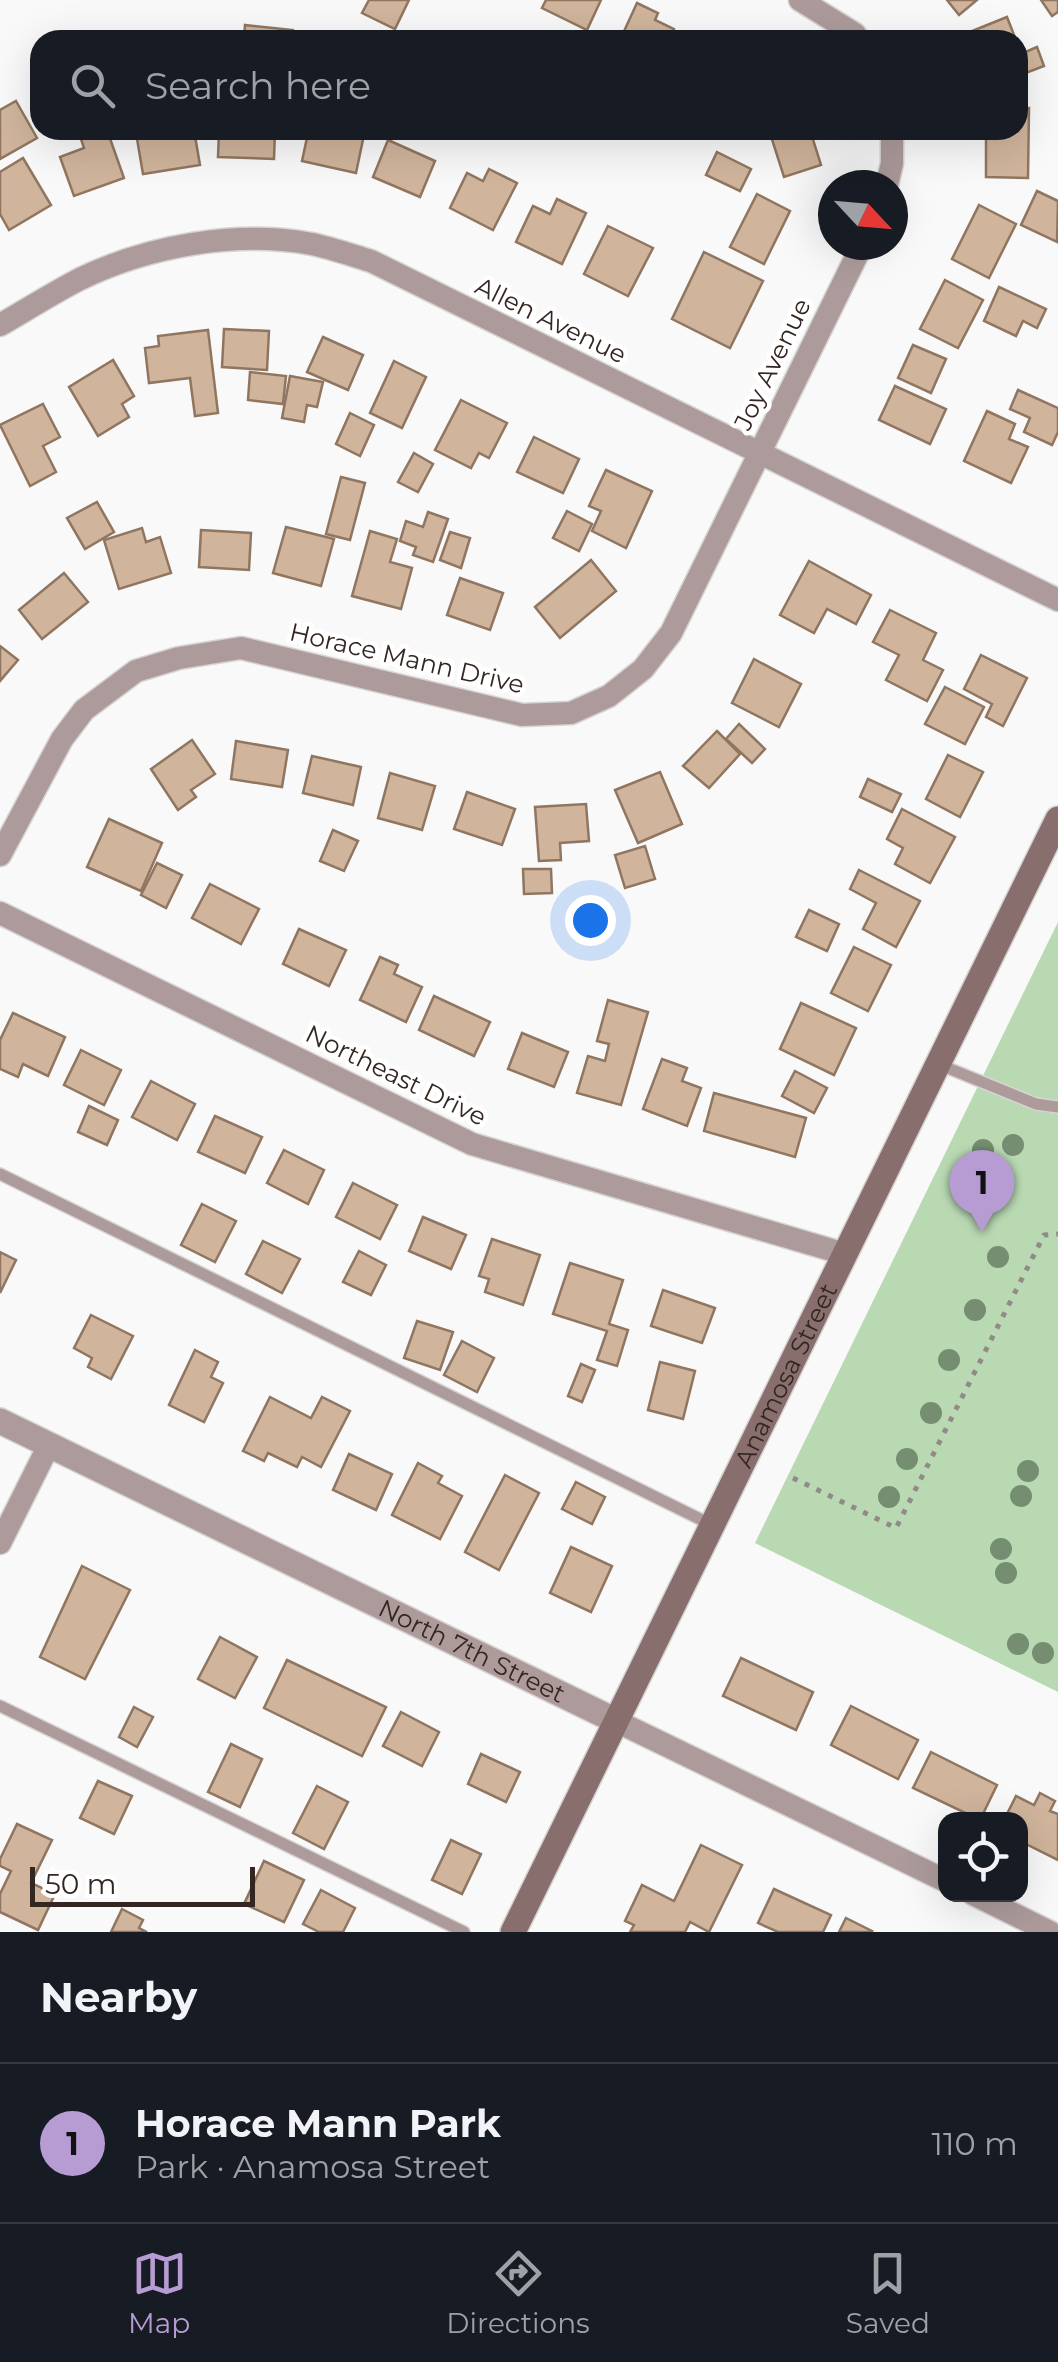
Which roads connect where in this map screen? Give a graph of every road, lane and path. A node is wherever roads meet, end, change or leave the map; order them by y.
1 (800, 0) edge
2 (849, 30) edge
3 (892, 140) edge
4 (891, 170) edge
5 (854, 260) edge
6 (0, 326) edge
7 (758, 453) junction
8 (1058, 600) edge
9 (1058, 819) edge
10 (0, 855) edge
11 (0, 913) edge
12 (938, 1064) junction
13 (1058, 1106) edge
14 (0, 1174) edge
15 (1058, 1234) edge
16 (845, 1254) junction
17 (0, 1421) edge
18 (49, 1445) junction
19 (793, 1478) dead end
20 (712, 1525) junction
21 (0, 1543) edge
22 (0, 1706) edge
23 (616, 1721) junction
24 (938, 1877) edge
25 (989, 1902) edge
26 (464, 1932) edge
27 (512, 1932) edge
28 (1050, 1932) edge

1 - 2 street
3 - 4 street
5 - 7 street, Joy Avenue
6 - 7 street, Allen Avenue
7 - 8 street, Allen Avenue
7 - 10 street, Horace Mann Drive
9 - 12 main road, Anamosa Street
11 - 16 street, Northeast Drive
12 - 13 lane
12 - 16 main road, Anamosa Street
14 - 20 lane
15 - 19 path
16 - 20 main road, Anamosa Street
17 - 18 street, North 7th Street
18 - 21 street
18 - 23 street, North 7th Street
20 - 23 main road, Anamosa Street
22 - 26 lane
23 - 24 street, North 7th Street
23 - 27 main road, Anamosa Street
25 - 28 street

